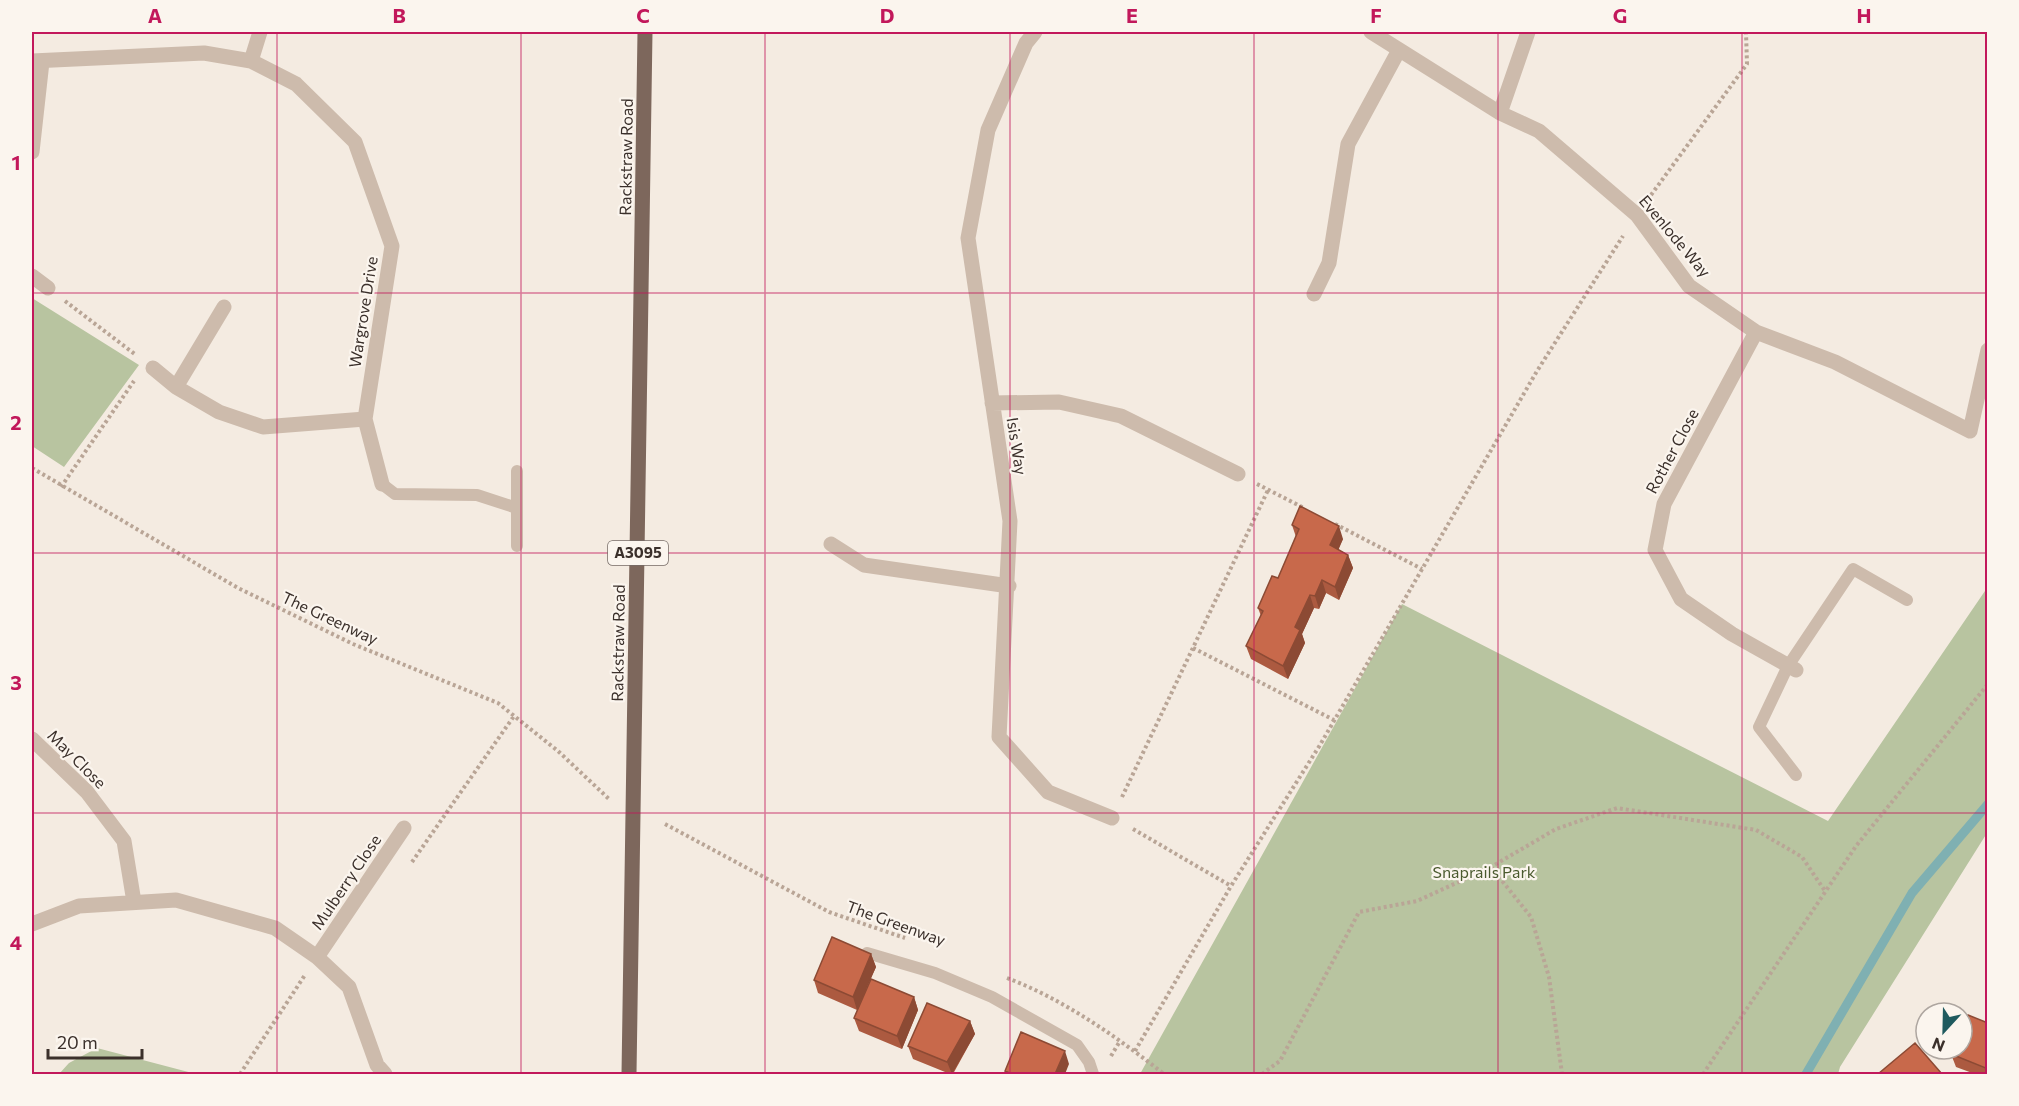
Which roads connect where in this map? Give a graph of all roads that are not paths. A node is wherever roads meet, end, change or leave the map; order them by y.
1 (260, 32) edge
2 (645, 32) edge
3 (1035, 32) edge
4 (1371, 32) edge
5 (1528, 32) edge
6 (1399, 50) junction
7 (37, 61) edge
8 (251, 61) junction
9 (1500, 112) junction
10 (32, 152) edge
11 (32, 276) edge
12 (48, 288) road end
13 (1314, 294) dead end
14 (224, 307) dead end
15 (1756, 332) junction
16 (1988, 350) edge
17 (150, 365) road end
18 (177, 387) junction
19 (992, 403) junction
20 (365, 418) junction
21 (517, 471) dead end
22 (1238, 474) road end
23 (382, 484) joint
24 (517, 508) junction
25 (831, 544) dead end
26 (517, 546) dead end
27 (1009, 586) junction
28 (1907, 600) dead end
29 (1792, 668) junction
30 (32, 739) edge
31 (1796, 775) dead end
32 (1112, 818) road end
33 (404, 828) dead end
34 (134, 902) junction
35 (32, 924) edge
36 (867, 953) edge
37 (317, 957) junction
38 (385, 1074) edge
39 (629, 1074) edge
40 (1093, 1074) edge

1 - 8 street
2 - 39 main road, Rackstraw Road / A3095
3 - 19 street, Isis Way
4 - 6 street, Evenlode Way
5 - 9 street
6 - 9 street, Evenlode Way
6 - 13 street
7 - 8 street, Wargrove Drive
7 - 10 street
8 - 20 street, Wargrove Drive
9 - 15 street, Evenlode Way
11 - 12 street
14 - 18 street
15 - 16 street, Evenlode Way
15 - 29 street, Rother Close
17 - 18 street
18 - 20 street
19 - 22 street
19 - 27 street, Isis Way
20 - 23 street, Wargrove Drive
21 - 24 lane
23 - 24 lane
24 - 26 lane
25 - 27 street
27 - 32 street, Isis Way
28 - 29 lane
29 - 31 lane
30 - 34 street, May Close
33 - 37 street, Mulberry Close
34 - 35 street
34 - 37 street
36 - 40 lane
37 - 38 street

